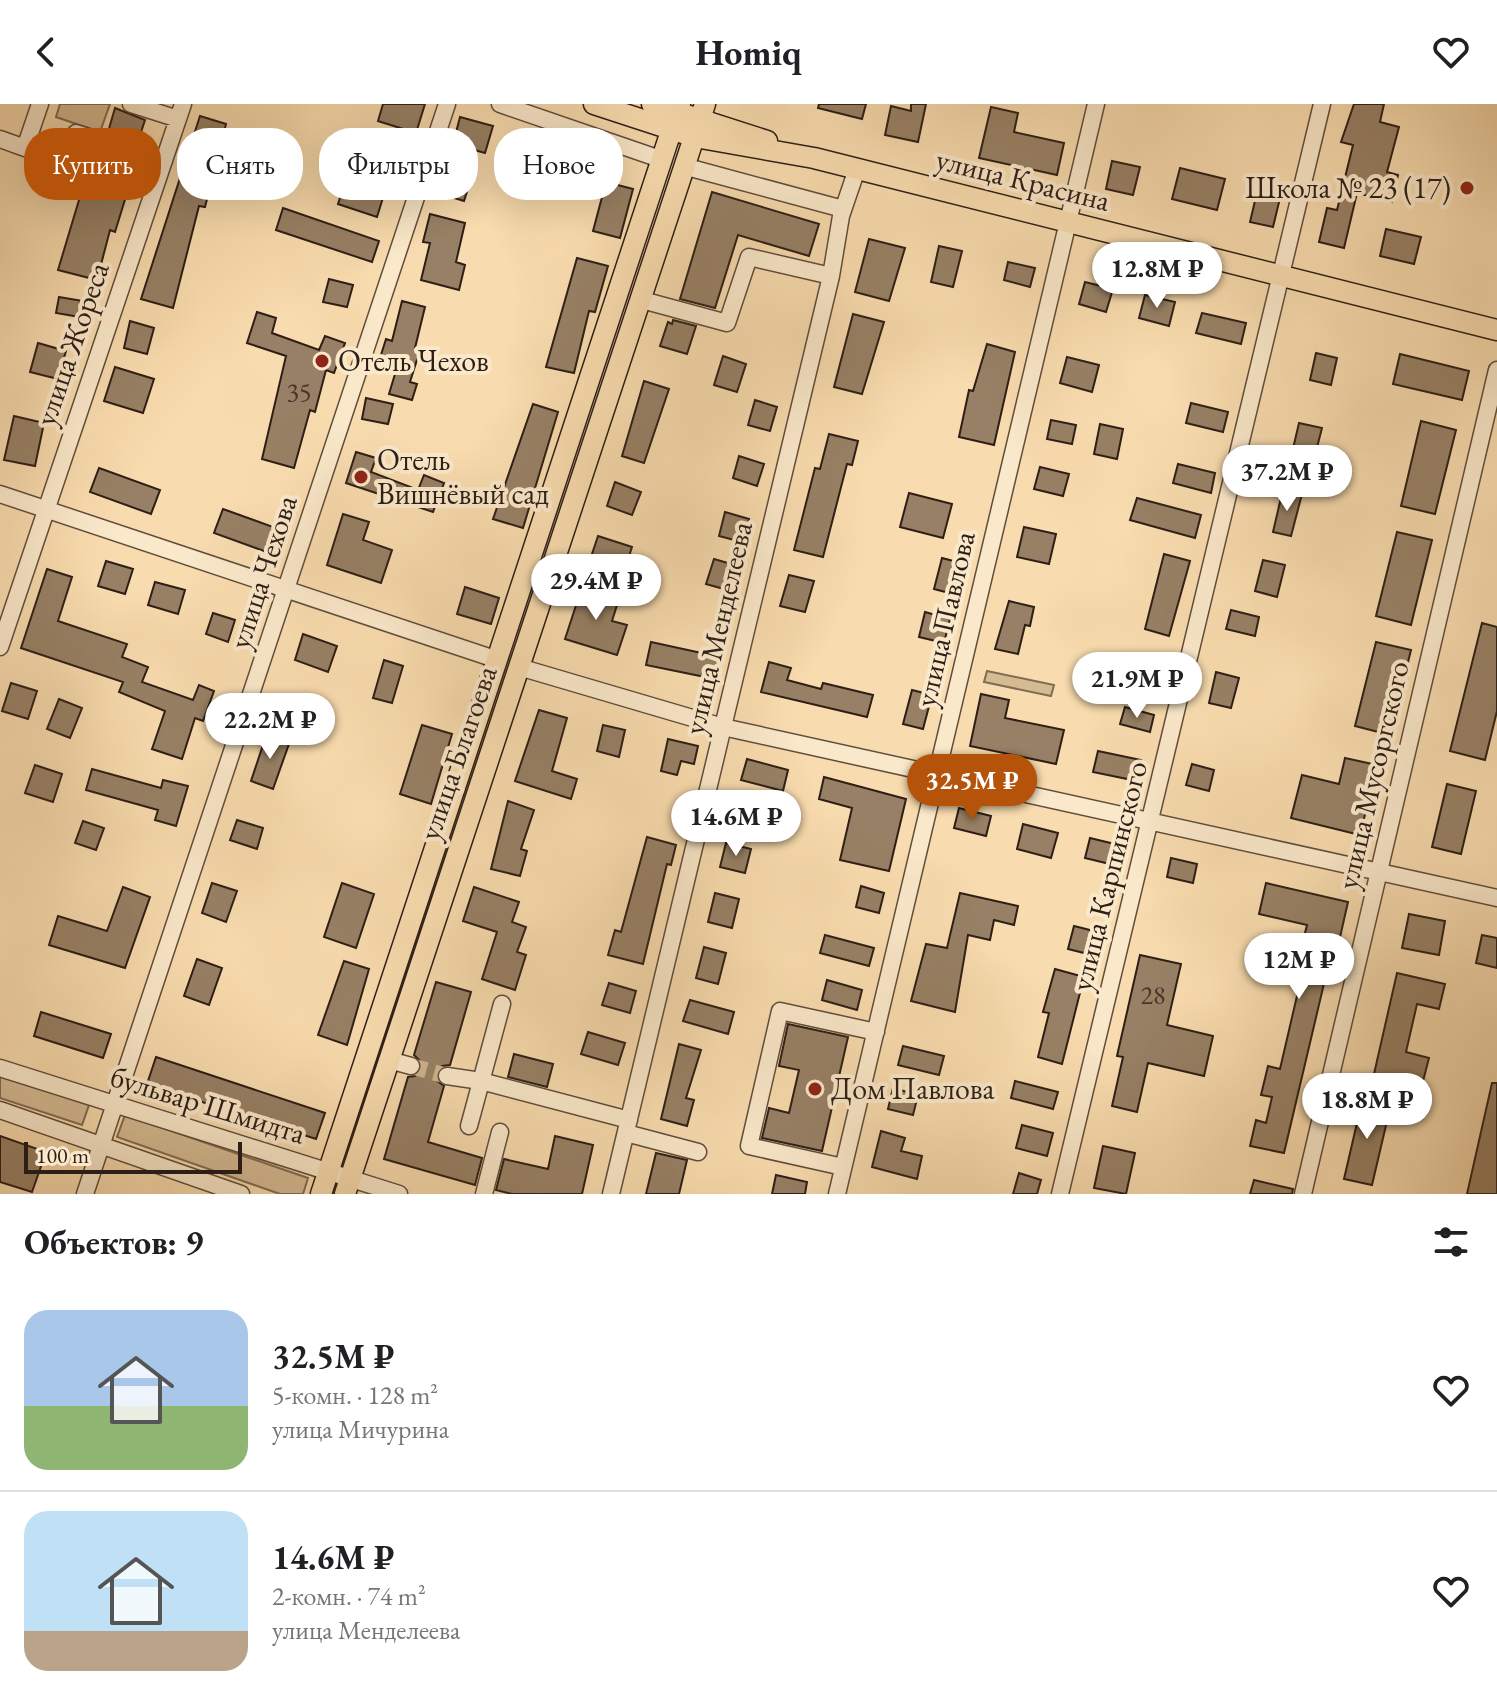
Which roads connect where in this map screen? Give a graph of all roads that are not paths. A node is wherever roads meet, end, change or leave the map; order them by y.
1 (40, 104) edge
2 (131, 104) edge
3 (447, 104) edge
4 (500, 104) edge
5 (594, 104) edge
6 (652, 104) edge
7 (1096, 104) edge
8 (1322, 104) edge
9 (181, 112) edge
10 (676, 115) edge
11 (700, 120) edge
12 (0, 139) edge
13 (161, 160) edge
14 (663, 160) junction
15 (164, 161) junction
16 (687, 167) junction
17 (857, 169) junction
18 (843, 209) junction
19 (1066, 222) junction
20 (1282, 275) junction
21 (831, 276) junction
22 (642, 300) junction
23 (1497, 330) edge
24 (1497, 370) edge
25 (0, 494) edge
26 (45, 510) junction
27 (286, 591) junction
28 (506, 636) junction
29 (0, 647) edge
30 (498, 660) junction
31 (519, 667) junction
32 (512, 688) junction
33 (723, 727) junction
34 (937, 774) junction
35 (1152, 820) junction
36 (1379, 872) junction
37 (1497, 898) edge
38 (502, 1004) dead end
39 (876, 1032) junction
40 (389, 1060) junction
41 (411, 1066) tunnel mouth
42 (0, 1068) edge
43 (447, 1076) tunnel mouth
44 (481, 1081) junction
45 (114, 1106) junction
46 (0, 1110) edge
47 (469, 1126) dead end
48 (628, 1126) junction
49 (500, 1132) dead end
50 (101, 1145) junction
51 (698, 1152) dead end
52 (843, 1167) junction
53 (328, 1172) junction
54 (348, 1187) edge
55 (85, 1194) edge
56 (241, 1194) edge
57 (321, 1194) edge
58 (399, 1194) edge
59 (484, 1194) edge
60 (611, 1194) edge
61 (837, 1194) edge
62 (1060, 1194) edge
63 (1303, 1194) edge

1 - 12 street
2 - 9 street
3 - 27 street, улица Чехова
4 - 14 street
5 - 10 main road, улица Красина
6 - 10 main road, улица Красина
7 - 19 street, улица Павлова
8 - 20 street, улица Карпинского
9 - 15 street, улица Жореса
10 - 11 main road, улица Красина
10 - 14 main road, улица Благоева
11 - 16 main road, улица Благоева
11 - 17 main road, улица Красина
13 - 15 street
14 - 28 main road, улица Благоева
15 - 26 street, улица Жореса
16 - 18 street
16 - 22 main road, улица Благоева
17 - 18 street, улица Менделеева
17 - 19 main road, улица Красина
18 - 21 street, улица Менделеева
19 - 20 main road, улица Красина
19 - 34 street, улица Павлова
20 - 23 main road, улица Красина
20 - 35 street, улица Карпинского
21 - 22 street
21 - 33 street, улица Менделеева
22 - 31 main road, улица Благоева
24 - 36 street, улица Мусоргского
25 - 26 street
26 - 27 street
26 - 29 street, улица Жореса
27 - 30 street
27 - 45 street, улица Чехова
28 - 30 main road, улица Благоева
28 - 31 main road
30 - 32 main road
30 - 53 main road, улица Благоева
31 - 32 main road, улица Благоева
31 - 33 street
32 - 40 main road, улица Благоева
33 - 34 street
33 - 48 street, улица Менделеева
34 - 35 street
34 - 39 street, улица Павлова
35 - 36 street
35 - 62 street, улица Карпинского
36 - 37 street
36 - 63 street, улица Мусоргского
38 - 44 street
39 - 52 street, улица Павлова
39 - 52 street
40 - 41 street
40 - 54 main road, улица Благоева
42 - 45 street, бульвар Шмидта
43 - 44 street
44 - 47 street
44 - 48 street
45 - 50 street, улица Чехова
45 - 53 street, бульвар Шмидта
46 - 50 street
48 - 51 street
48 - 60 street, улица Менделеева
49 - 59 street
50 - 55 street, улица Чехова
50 - 56 street
52 - 61 street, улица Павлова
53 - 54 street, бульвар Шмидта
53 - 57 main road, улица Благоева
54 - 58 street, бульвар Шмидта

